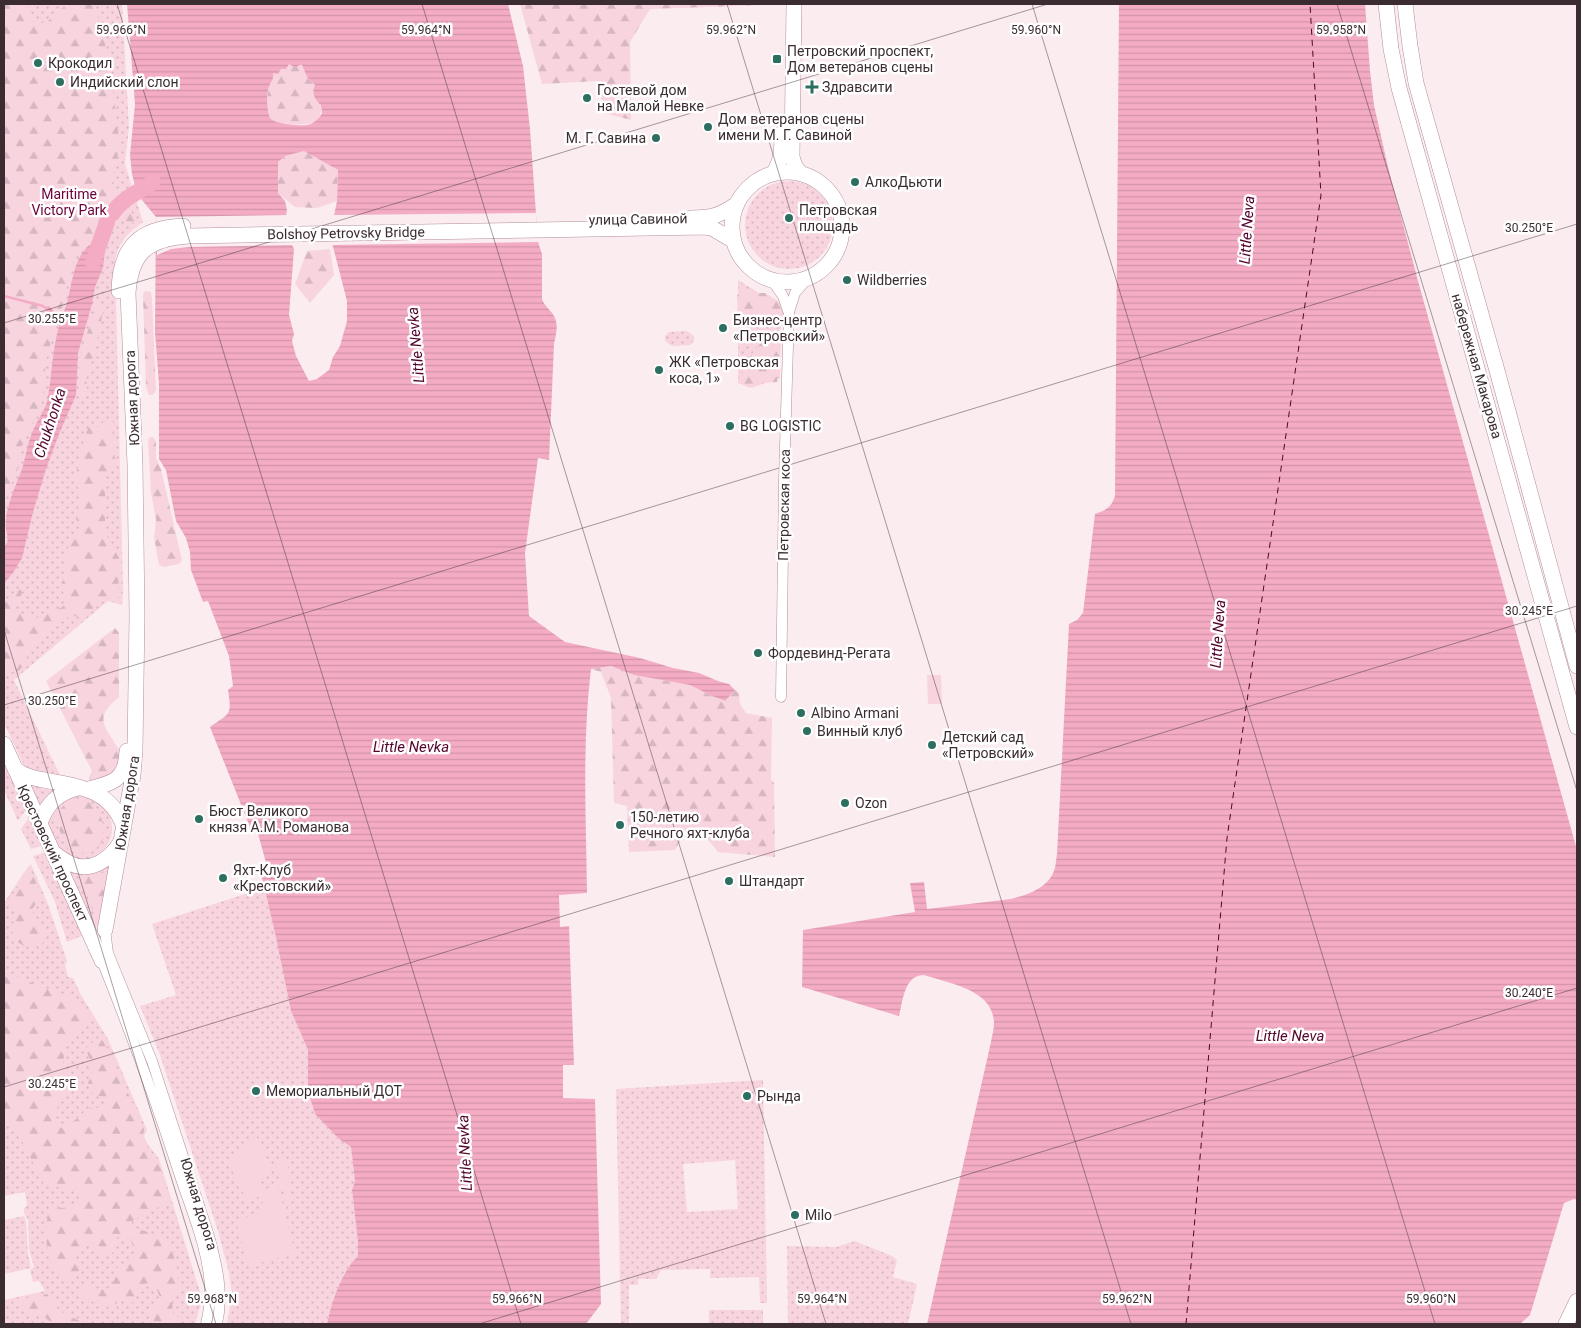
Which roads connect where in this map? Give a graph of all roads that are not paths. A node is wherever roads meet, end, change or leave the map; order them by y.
1 (786, 4) edge
2 (794, 4) edge
3 (1386, 4) edge
4 (1405, 4) edge
5 (773, 174) junction
6 (801, 174) junction
7 (737, 204) junction
8 (537, 226) junction
9 (156, 235) junction
10 (734, 240) junction
11 (809, 277) junction
12 (770, 279) junction
13 (788, 312) junction
14 (1577, 666) edge
15 (781, 697) dead end
16 (1577, 728) edge
17 (4, 744) edge
18 (15, 769) junction
19 (84, 788) junction
20 (40, 823) junction
21 (123, 834) junction
22 (53, 853) junction
23 (105, 930) joint
24 (102, 961) joint
25 (1577, 1301) edge
26 (206, 1324) edge
27 (217, 1324) edge
28 (1566, 1324) edge

1 - 5 street
2 - 6 street
3 - 16 street, набережная Макарова
4 - 14 street, набережная Макарова
5 - 6 street
5 - 7 street
6 - 11 street
7 - 8 street, улица Савиной
7 - 10 street
8 - 9 street, Bolshoy Petrovsky Bridge
8 - 10 street, улица Савиной
9 - 19 street, Южная дорога
9 - 21 street, Южная дорога
10 - 12 street
11 - 12 street
11 - 13 street, Петровская коса
12 - 13 street, Петровская коса
13 - 15 street, Петровская коса
17 - 18 street, Крестовский проспект
18 - 19 street
18 - 20 street, Крестовский проспект
19 - 20 street
19 - 21 street
20 - 22 street, Крестовский проспект
21 - 22 street
21 - 23 street, Южная дорога
22 - 24 street, Крестовский проспект
23 - 27 street, Южная дорога
24 - 26 street, Южная дорога
25 - 28 street

